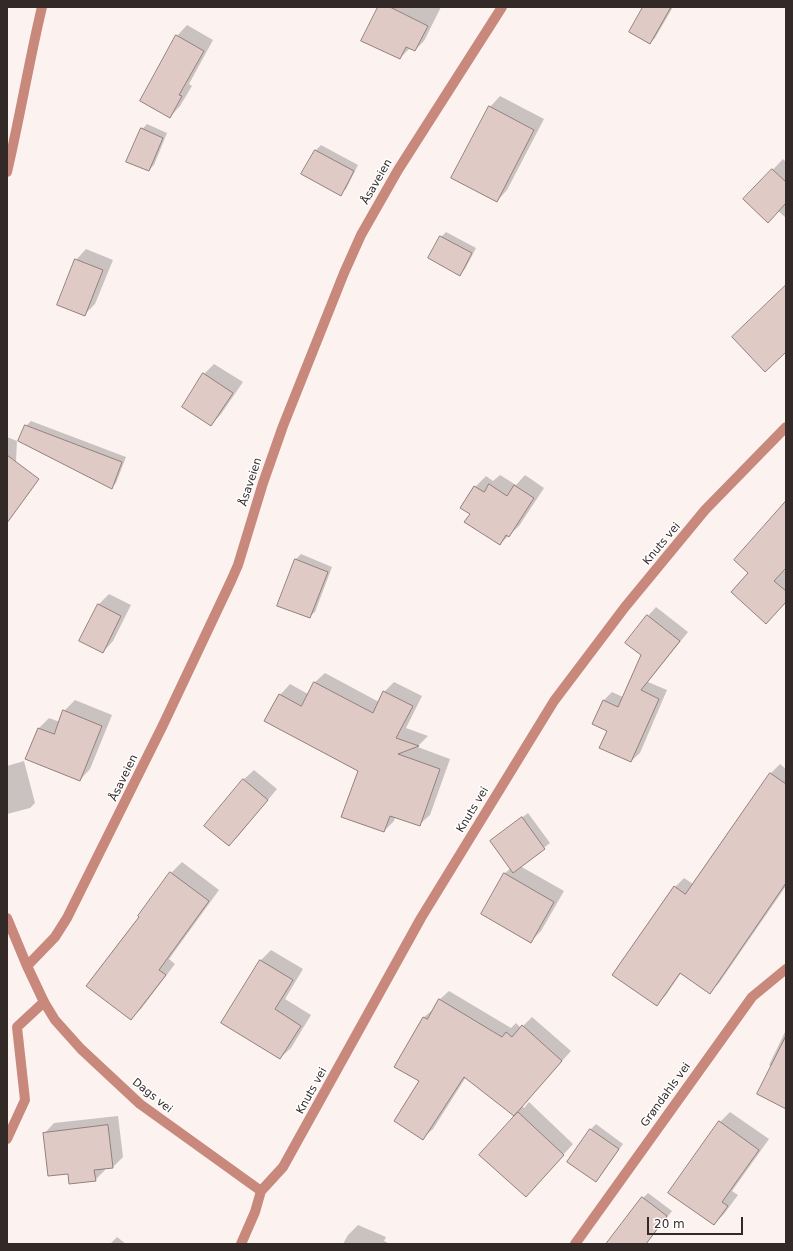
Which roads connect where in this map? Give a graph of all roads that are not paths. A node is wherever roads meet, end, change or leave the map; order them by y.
1 (42, 7) edge
2 (502, 7) edge
3 (7, 172) edge
4 (786, 427) edge
5 (7, 918) edge
6 (27, 966) junction
7 (786, 970) edge
8 (44, 1002) junction
9 (7, 1139) edge
10 (261, 1191) junction
11 (241, 1244) edge
12 (574, 1244) edge

1 - 3 street
2 - 6 street, Åsaveien
4 - 10 street, Knuts vei
5 - 6 street, Dags vei
6 - 8 street, Dags vei
7 - 12 street, Grøndahls vei
8 - 9 street
8 - 10 street, Dags vei
10 - 11 street, Knuts vei

